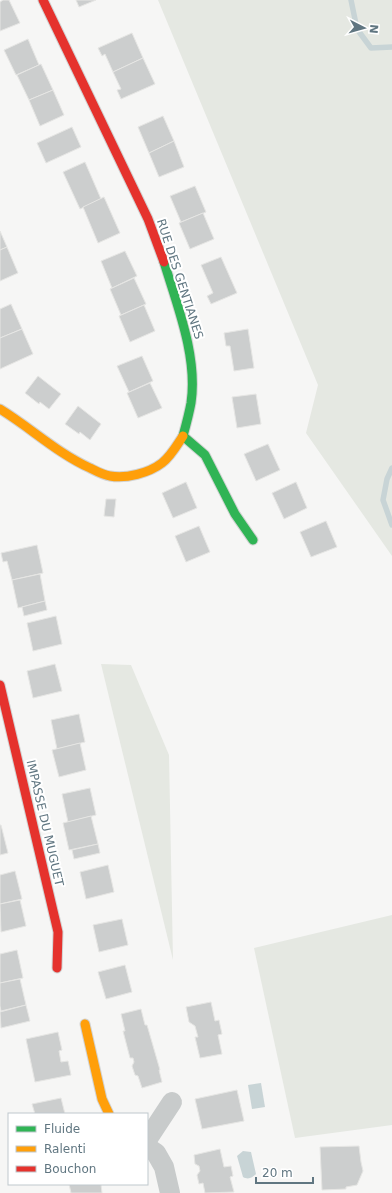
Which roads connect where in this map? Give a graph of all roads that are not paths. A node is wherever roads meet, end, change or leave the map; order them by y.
1 (43, 0) edge
2 (0, 409) edge
3 (183, 436) junction
4 (253, 540) dead end
5 (0, 685) edge
6 (57, 968) dead end
7 (85, 1024) dead end
8 (172, 1102) dead end
9 (109, 1113) edge
10 (148, 1138) edge
11 (148, 1148) edge
12 (170, 1193) edge

1 - 3 street, RUE DES GENTIANES
2 - 3 street
3 - 4 street
5 - 6 street, IMPASSE DU MUGUET
7 - 9 street
8 - 10 street
11 - 12 street

